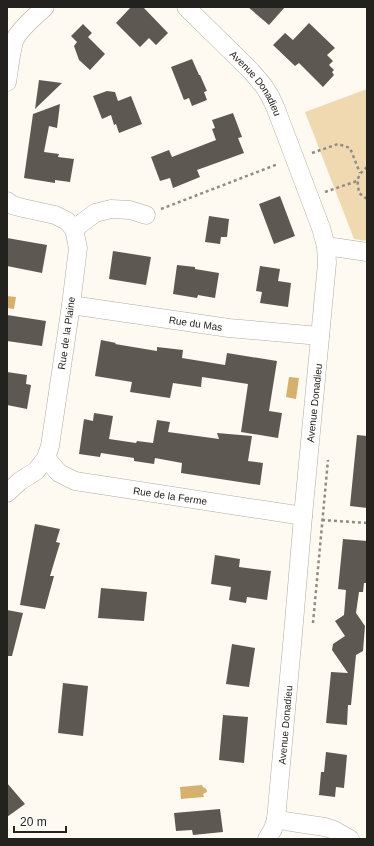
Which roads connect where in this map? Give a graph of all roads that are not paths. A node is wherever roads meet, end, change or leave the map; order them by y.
1 (45, 7) edge
2 (186, 7) edge
3 (7, 82) edge
4 (7, 201) edge
5 (146, 215) road end
6 (74, 229) junction
7 (326, 246) junction
8 (367, 252) edge
9 (71, 305) junction
10 (320, 336) junction
11 (46, 458) junction
12 (7, 493) edge
13 (303, 516) junction
14 (276, 819) junction
15 (269, 839) edge
16 (350, 839) edge

1 - 3 street
2 - 7 street, Avenue Donadieu
4 - 6 street
5 - 6 street
6 - 9 street, Rue de la Plaine
7 - 8 street
7 - 10 street, Avenue Donadieu
9 - 10 street, Rue du Mas
9 - 11 street, Rue de la Plaine
10 - 13 street, Avenue Donadieu
11 - 12 street, Rue de la Plaine
11 - 13 street, Rue de la Ferme
13 - 14 street, Avenue Donadieu
14 - 15 street, Avenue Donadieu
14 - 16 street

